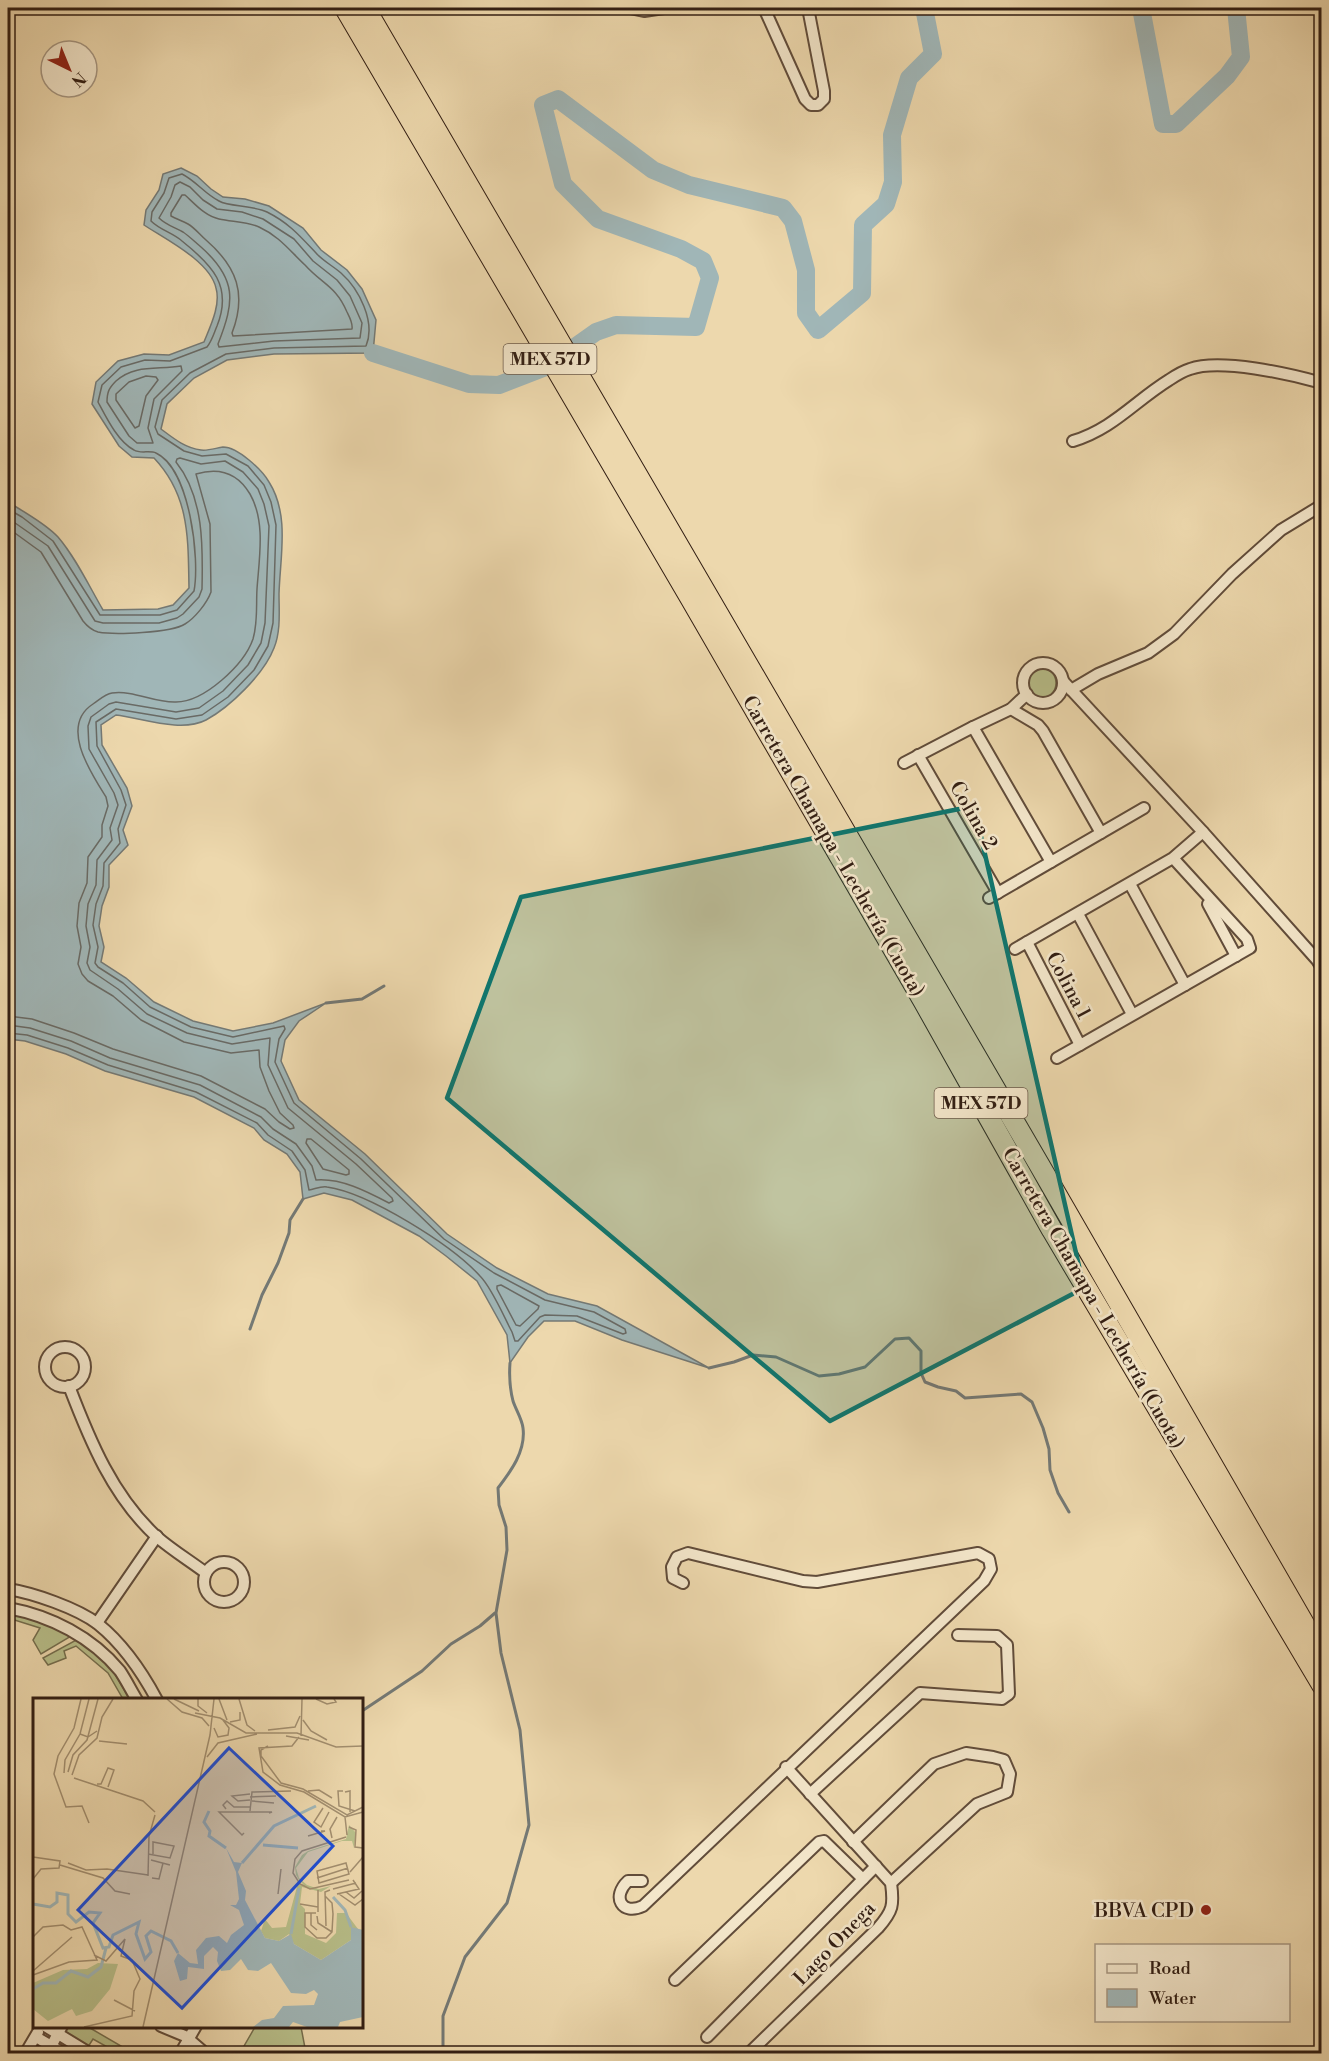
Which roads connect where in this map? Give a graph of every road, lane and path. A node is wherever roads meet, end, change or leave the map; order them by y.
1 (345, 8) edge
2 (365, 8) edge
3 (630, 8) edge
4 (664, 8) edge
5 (764, 8) edge
6 (808, 8) edge
7 (465, 195) junction
8 (1322, 383) edge
9 (1073, 441) dead end
10 (1322, 505) edge
11 (651, 514) junction
12 (1067, 686) junction
13 (1031, 698) junction
14 (1011, 709) junction
15 (1028, 719) junction
16 (973, 727) junction
17 (918, 755) junction
18 (904, 763) dead end
19 (1143, 808) dead end
20 (1203, 832) junction
21 (1101, 833) junction
22 (1173, 858) junction
23 (1051, 862) junction
24 (1130, 884) junction
25 (1201, 891) junction
26 (1078, 914) junction
27 (1027, 942) junction
28 (1015, 949) dead end
29 (1236, 956) junction
30 (1322, 968) edge
31 (1185, 985) junction
32 (1132, 1014) junction
33 (1080, 1045) junction
34 (1057, 1058) dead end
35 (69, 1386) dead end
36 (157, 1536) junction
37 (206, 1573) dead end
38 (682, 1583) dead end
39 (8, 1589) edge
40 (8, 1608) edge
41 (97, 1624) junction
42 (77, 1634) junction
43 (958, 1635) dead end
44 (92, 1644) junction
45 (1322, 1655) edge
46 (1322, 1685) edge
47 (136, 1698) edge
48 (156, 1698) edge
49 (786, 1767) junction
50 (810, 1794) junction
51 (853, 1842) junction
52 (876, 1866) junction
53 (863, 1879) junction
54 (642, 1881) dead end
55 (891, 1883) junction
56 (675, 1980) dead end
57 (42, 2028) edge
58 (165, 2028) edge
59 (195, 2028) edge
60 (60, 2030) edge
61 (36, 2037) junction
62 (707, 2037) dead end
63 (189, 2039) junction
64 (49, 2050) edge
65 (25, 2054) edge
66 (65, 2054) edge
67 (91, 2054) edge
68 (180, 2054) edge
69 (206, 2054) edge
70 (748, 2054) edge

1 - 7 highway, Carretera Chamapa - Lechería (Cuota) / MEX 57D
2 - 7 highway, Carretera Chamapa - Lechería (Cuota) / MEX 57D
3 - 4 street
5 - 6 street
7 - 11 highway, Carretera Chamapa - Lechería (Cuota) / MEX 57D
8 - 9 street
10 - 12 street
11 - 45 highway, Carretera Chamapa - Lechería (Cuota) / MEX 57D
11 - 46 highway, Carretera Chamapa - Lechería (Cuota) / MEX 57D
12 - 13 street
12 - 13 street
12 - 20 street
13 - 14 street
13 - 15 street
14 - 15 street
14 - 16 street
15 - 21 street
16 - 17 street
16 - 23 street
17 - 18 street
17 - 23 street, Colina 2
19 - 21 street, Colina 2
20 - 22 street, Colina 1
20 - 30 street
21 - 23 street, Colina 2
22 - 24 street, Colina 1
22 - 25 street, Colina 1
24 - 26 street, Colina 1
24 - 31 street
25 - 29 street, Colina 1
25 - 29 street, Colina 1
26 - 27 street, Colina 1
26 - 32 street
27 - 28 street, Colina 1
27 - 33 street, Colina 1
29 - 31 street, Colina 1
31 - 32 street, Colina 1
32 - 33 street, Colina 1
33 - 34 street, Colina 1
35 - 36 street
36 - 37 street
36 - 41 street
38 - 49 street
39 - 41 street
40 - 42 street
41 - 42 street
41 - 44 street
41 - 48 street
42 - 44 street
43 - 50 street
44 - 47 street
49 - 50 street
49 - 54 street
50 - 51 street
51 - 52 street
51 - 55 street
52 - 53 street
52 - 55 street
53 - 56 street
53 - 62 street
55 - 70 street, Lago Onega
57 - 61 street
58 - 63 street
59 - 63 street
60 - 64 street
60 - 67 street
61 - 64 street
61 - 65 street
63 - 68 street
63 - 69 street
64 - 66 street

